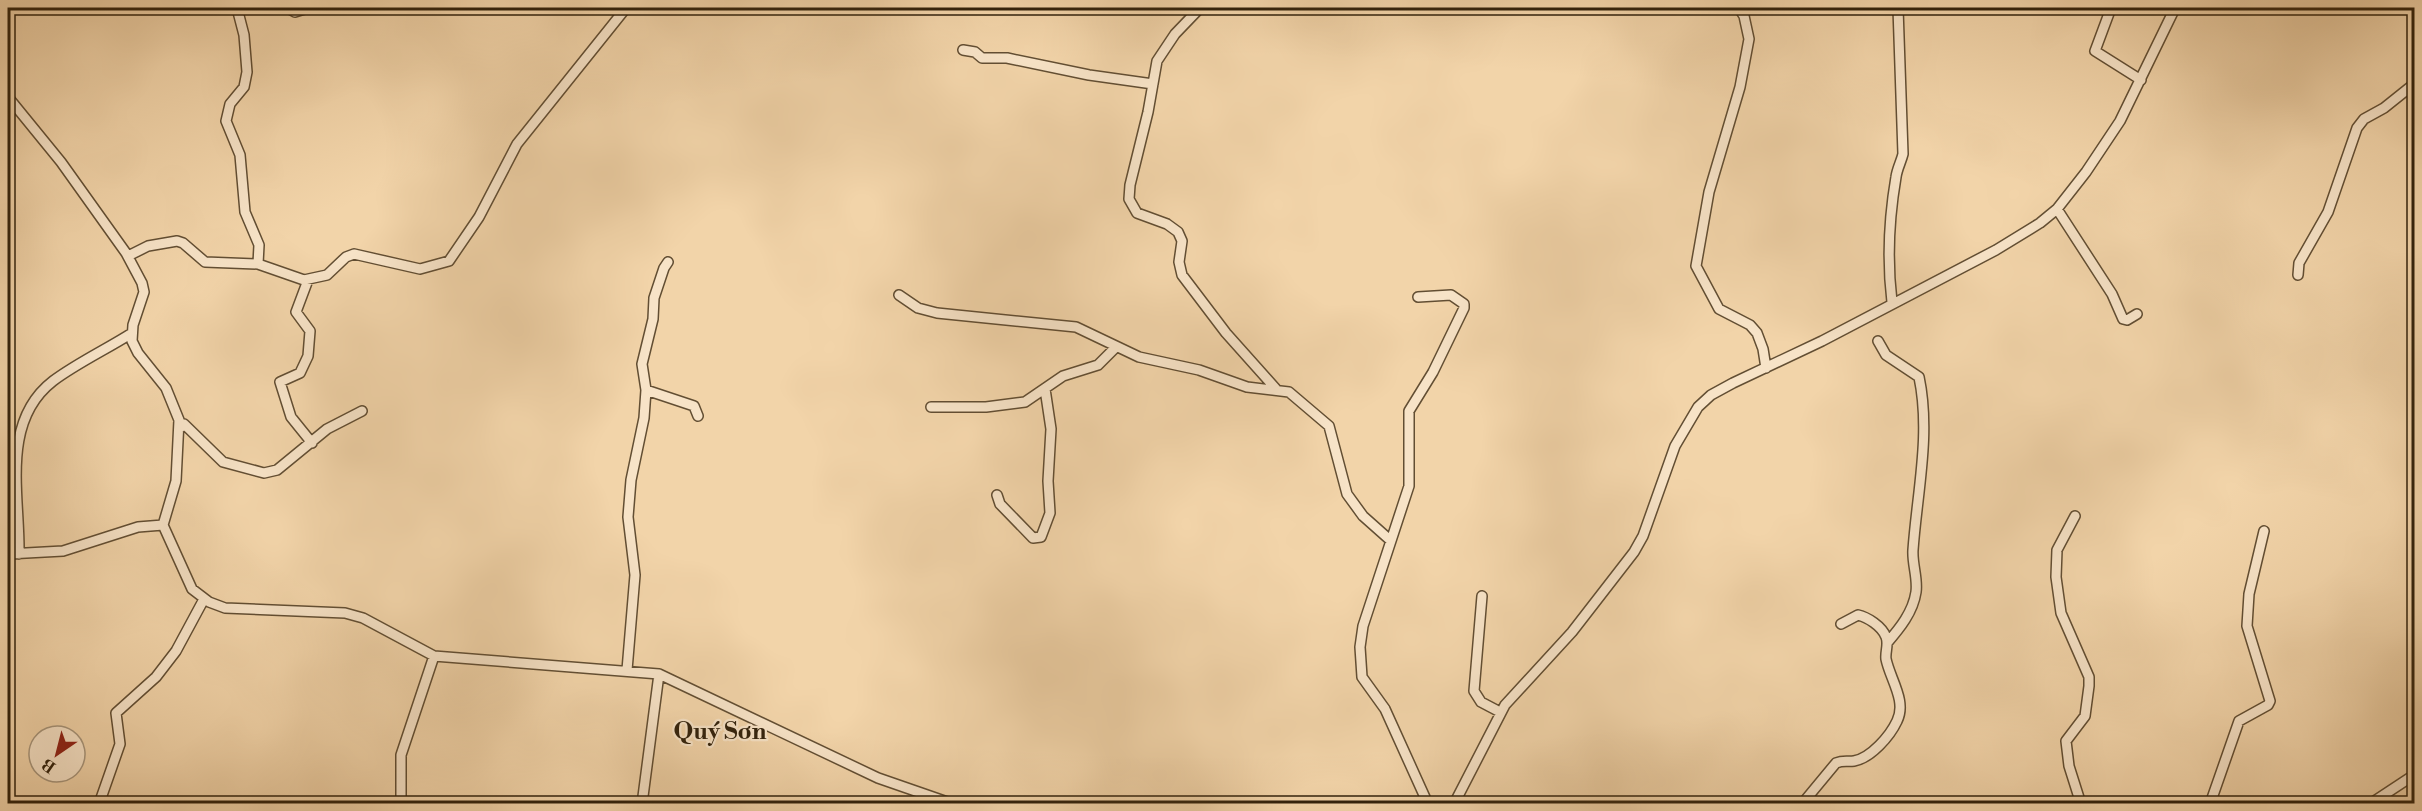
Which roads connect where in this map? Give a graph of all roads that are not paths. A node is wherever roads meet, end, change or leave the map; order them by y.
1 (237, 8) edge
2 (288, 8) edge
3 (308, 8) edge
4 (626, 8) edge
5 (1200, 8) edge
6 (1739, 8) edge
7 (1898, 8) edge
8 (2111, 8) edge
9 (2175, 8) edge
10 (963, 50) dead end
11 (2141, 80) junction
12 (1153, 84) junction
13 (2415, 84) edge
14 (8, 97) edge
15 (2056, 209) junction
16 (128, 256) junction
17 (668, 262) dead end
18 (258, 264) junction
19 (2298, 275) dead end
20 (308, 280) junction
21 (899, 295) dead end
22 (1418, 297) dead end
23 (1892, 302) junction
24 (2137, 314) dead end
25 (132, 333) junction
26 (1878, 341) dead end
27 (1116, 346) junction
28 (1766, 368) junction
29 (1045, 389) junction
30 (1276, 389) junction
31 (646, 390) junction
32 (931, 407) dead end
33 (362, 411) dead end
34 (698, 416) dead end
35 (179, 429) junction
36 (312, 443) junction
37 (997, 495) dead end
38 (2075, 516) dead end
39 (163, 525) junction
40 (2264, 531) dead end
41 (1390, 540) junction
42 (8, 554) edge
43 (19, 554) junction
44 (1482, 596) dead end
45 (204, 599) junction
46 (1840, 624) dead end
47 (1887, 643) junction
48 (434, 656) junction
49 (627, 670) junction
50 (659, 674) junction
51 (1500, 712) junction
52 (2415, 776) edge
53 (99, 804) edge
54 (401, 804) edge
55 (642, 804) edge
56 (952, 804) edge
57 (1428, 804) edge
58 (1454, 804) edge
59 (1802, 804) edge
60 (2081, 804) edge
61 (2210, 804) edge
62 (2370, 804) edge

1 - 18 street
2 - 3 street
4 - 20 street
5 - 12 street
6 - 28 street
7 - 23 street
8 - 11 street
9 - 11 street
10 - 12 street
11 - 15 street
12 - 30 street
13 - 19 street
14 - 16 street
15 - 23 street
15 - 24 street
16 - 18 street
16 - 25 street
17 - 31 street
18 - 20 street
20 - 36 street
21 - 27 street
22 - 41 street
23 - 28 street
25 - 35 street
25 - 43 street
26 - 47 street
27 - 29 street
27 - 30 street
28 - 51 street
29 - 32 street
29 - 37 street
30 - 41 street
31 - 34 street
31 - 49 street
33 - 36 street
35 - 36 street
35 - 39 street
38 - 60 street
39 - 43 street
39 - 45 street
40 - 61 street
41 - 57 street
42 - 43 street
44 - 51 street
45 - 48 street
45 - 53 street
46 - 47 street
47 - 59 street
48 - 49 street
48 - 54 street
49 - 50 street
50 - 55 street
50 - 56 street
51 - 58 street
52 - 62 street

